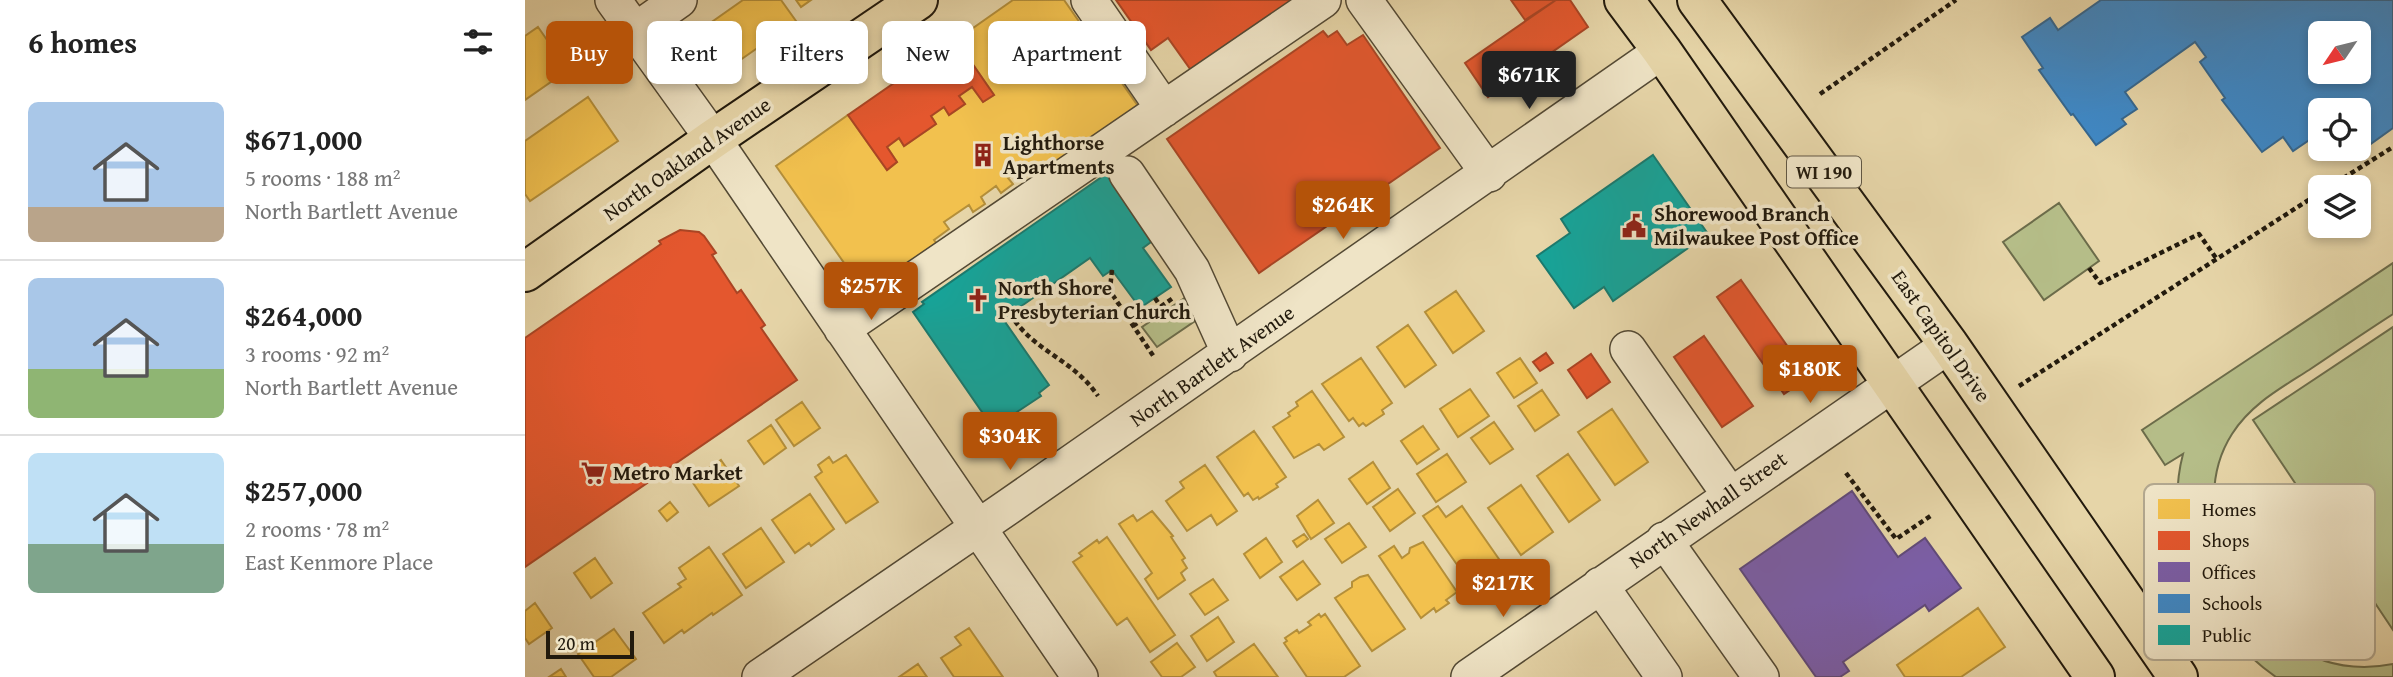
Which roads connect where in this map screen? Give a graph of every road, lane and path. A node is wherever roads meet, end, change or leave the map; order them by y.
1 (613, 0) edge
2 (679, 0) edge
3 (918, 0) edge
4 (1089, 0) edge
5 (1323, 0) edge
6 (1364, 0) edge
7 (1624, 0) edge
8 (1697, 0) edge
9 (1956, 0) edge
10 (635, 31) junction
11 (1662, 51) junction
12 (1820, 94) dead end
13 (1164, 109) junction
14 (713, 139) junction
15 (2393, 147) edge
16 (1127, 174) dead end
17 (1489, 174) junction
18 (2348, 175) edge
19 (2308, 200) edge
20 (1868, 233) junction
21 (2215, 258) junction
22 (2089, 268) dead end
23 (1112, 270) dead end
24 (525, 272) edge
25 (1178, 295) dead end
26 (1155, 298) dead end
27 (1161, 307) junction
28 (1010, 314) dead end
29 (1133, 326) junction
30 (842, 329) junction
31 (1949, 345) junction
32 (1628, 349) dead end
33 (1230, 354) junction
34 (1154, 356) dead end
35 (1892, 383) junction
36 (2019, 386) dead end
37 (1098, 396) dead end
38 (1846, 473) dead end
39 (1730, 495) junction
40 (1932, 515) dead end
41 (978, 528) junction
42 (1664, 540) junction
43 (1600, 585) junction
44 (2144, 628) edge
45 (2166, 660) edge
46 (760, 677) edge
47 (1080, 677) edge
48 (1469, 677) edge
49 (1664, 677) edge
50 (1761, 677) edge
51 (2095, 677) edge
52 (2178, 677) edge

1 - 10 street
2 - 10 street
3 - 14 main road, North Oakland Avenue
4 - 13 street
5 - 13 street
6 - 17 street
7 - 11 main road, WI 190
8 - 20 main road, East Capitol Drive / WI 190
9 - 12 path
10 - 14 street
11 - 17 street, North Bartlett Avenue
11 - 20 main road
11 - 35 main road, WI 190
13 - 30 street
14 - 24 main road, North Oakland Avenue
14 - 30 street
15 - 18 path
16 - 33 street
17 - 33 street, North Bartlett Avenue
19 - 21 path
20 - 31 main road, East Capitol Drive / WI 190
21 - 22 path
21 - 36 path
23 - 29 path
25 - 27 path
26 - 27 path
27 - 29 path
28 - 37 path
29 - 34 path
30 - 41 street
31 - 35 street, North Newhall Street
31 - 44 main road, East Capitol Drive / WI 190
32 - 39 street
33 - 41 street, North Bartlett Avenue
35 - 39 street, North Newhall Street
35 - 51 main road, WI 190
38 - 40 path
39 - 42 street, North Newhall Street
41 - 46 street, North Bartlett Avenue
41 - 47 street
42 - 43 street, North Newhall Street
42 - 50 street
43 - 48 street, North Newhall Street
43 - 49 street
45 - 52 main road, East Capitol Drive / WI 190

